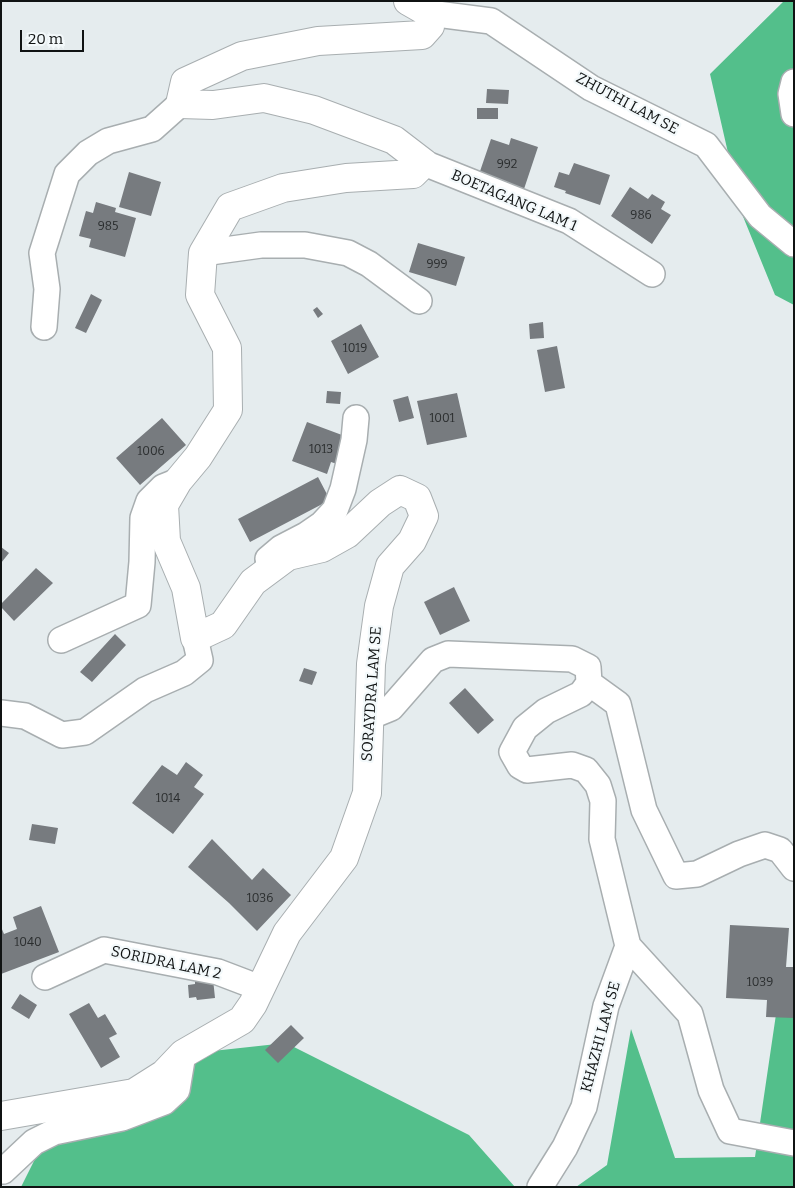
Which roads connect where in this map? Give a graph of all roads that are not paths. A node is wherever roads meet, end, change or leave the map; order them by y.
1 (419, 7) edge
2 (794, 82) edge
3 (180, 104) junction
4 (794, 114) edge
5 (424, 163) junction
6 (794, 244) edge
7 (203, 253) junction
8 (652, 274) dead end
9 (419, 301) dead end
10 (44, 327) dead end
11 (356, 418) dead end
12 (178, 481) junction
13 (254, 582) junction
14 (195, 638) junction
15 (61, 640) dead end
16 (589, 683) junction
17 (1, 713) edge
18 (369, 716) junction
19 (794, 868) edge
20 (628, 946) junction
21 (45, 977) dead end
22 (260, 988) junction
23 (183, 1054) junction
24 (1, 1116) edge
25 (794, 1143) edge
26 (2, 1171) edge
27 (540, 1187) edge

1 - 3 street
1 - 6 street, ZHUTHI LAM SE
2 - 4 street
3 - 5 street
3 - 10 street
5 - 7 street
5 - 8 street, BOETAGANG LAM 1
7 - 9 street
7 - 12 street
11 - 13 street
12 - 14 street
12 - 15 street
13 - 14 street, SORAYDRA LAM SE
13 - 18 street, SORAYDRA LAM SE
14 - 17 street
16 - 18 street
16 - 19 street
16 - 20 street
18 - 22 street, SORAYDRA LAM SE
20 - 25 street
20 - 27 street, KHAZHI LAM SE
21 - 22 street, SORIDRA LAM 2
22 - 23 street, SORAYDRA LAM SE
23 - 24 street, SORAYDRA LAM SE
23 - 26 street

